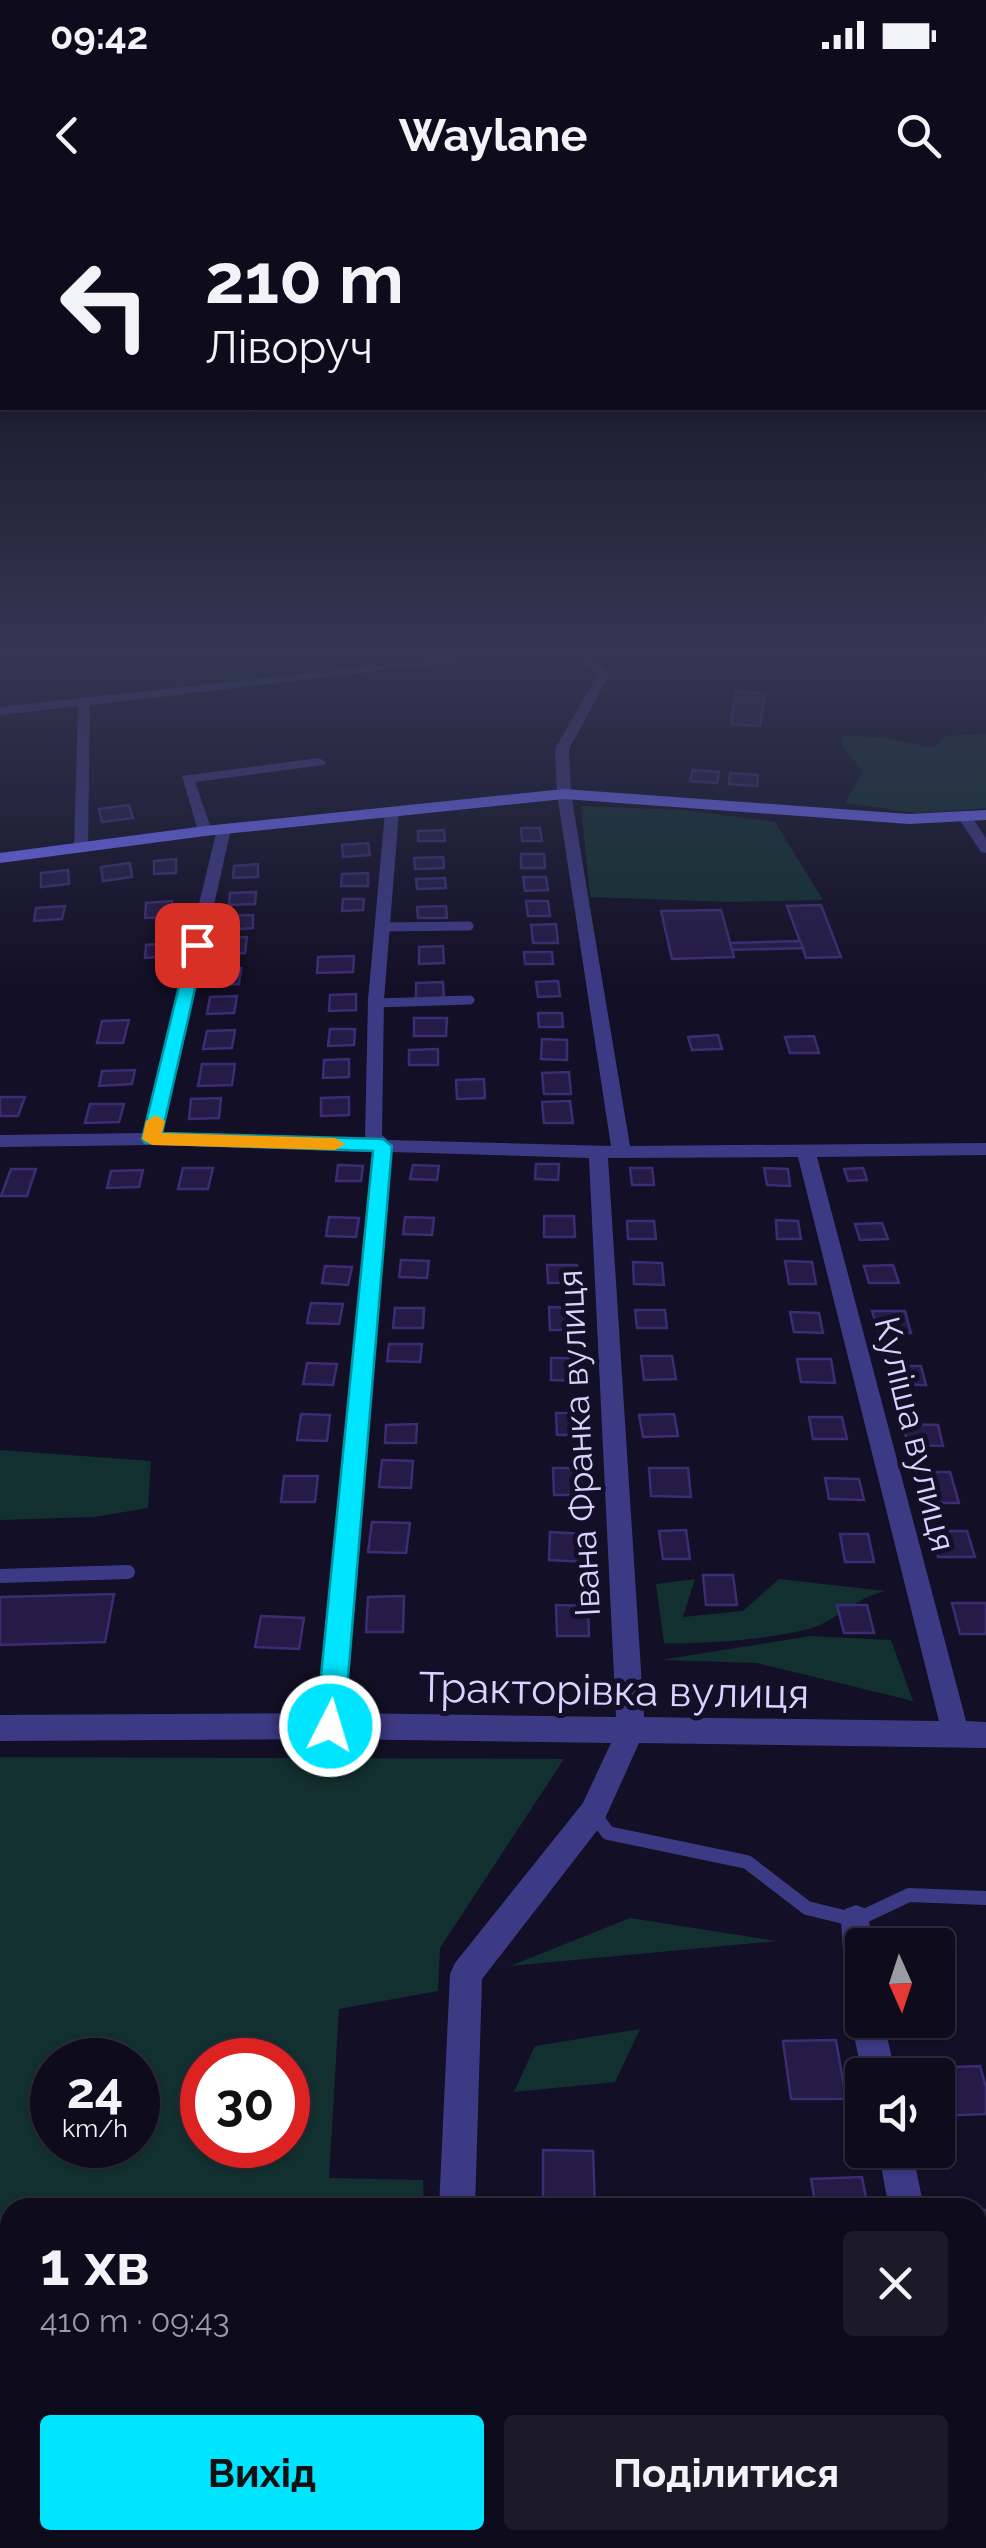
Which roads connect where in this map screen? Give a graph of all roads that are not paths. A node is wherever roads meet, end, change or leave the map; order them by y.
1 (83, 763) edge
2 (315, 763) edge
3 (563, 763) edge
4 (564, 794) junction
5 (392, 810) junction
6 (986, 814) edge
7 (964, 816) junction
8 (224, 829) junction
9 (205, 831) junction
10 (81, 848) junction
11 (986, 848) edge
12 (0, 858) edge
13 (469, 926) dead end
14 (381, 928) junction
15 (470, 1000) dead end
16 (376, 1003) junction
17 (152, 1139) junction
18 (0, 1141) edge
19 (383, 1146) junction
20 (986, 1149) edge
21 (806, 1151) junction
22 (610, 1152) junction
23 (128, 1572) dead end
24 (0, 1576) edge
25 (330, 1726) junction
26 (0, 1728) edge
27 (631, 1731) junction
28 (956, 1735) junction
29 (986, 1735) edge
30 (592, 1813) junction
31 (986, 1898) edge
32 (856, 1920) junction
33 (857, 1928) edge
34 (899, 2168) edge
35 (457, 2198) edge
36 (905, 2198) edge

1 - 10 street
2 - 9 street
3 - 4 street, Івана Франка вулиця
4 - 5 main road
4 - 7 main road
4 - 22 street, Івана Франка вулиця
5 - 8 main road
5 - 14 street
6 - 7 main road
7 - 11 street
8 - 9 main road
8 - 17 street
9 - 10 main road
10 - 12 main road
13 - 14 lane
14 - 16 street
15 - 16 lane
16 - 19 street
17 - 18 street
17 - 19 street
19 - 22 street
19 - 25 street
20 - 21 street
21 - 22 street
21 - 28 street, Куліша вулиця
22 - 27 street, Івана Франка вулиця
23 - 24 lane
25 - 26 street, Тракторівка вулиця
25 - 27 street, Тракторівка вулиця
27 - 28 street, Тракторівка вулиця
27 - 30 street
28 - 29 street, Тракторівка вулиця
30 - 32 lane
30 - 35 street
31 - 32 lane
32 - 33 street
34 - 36 street

